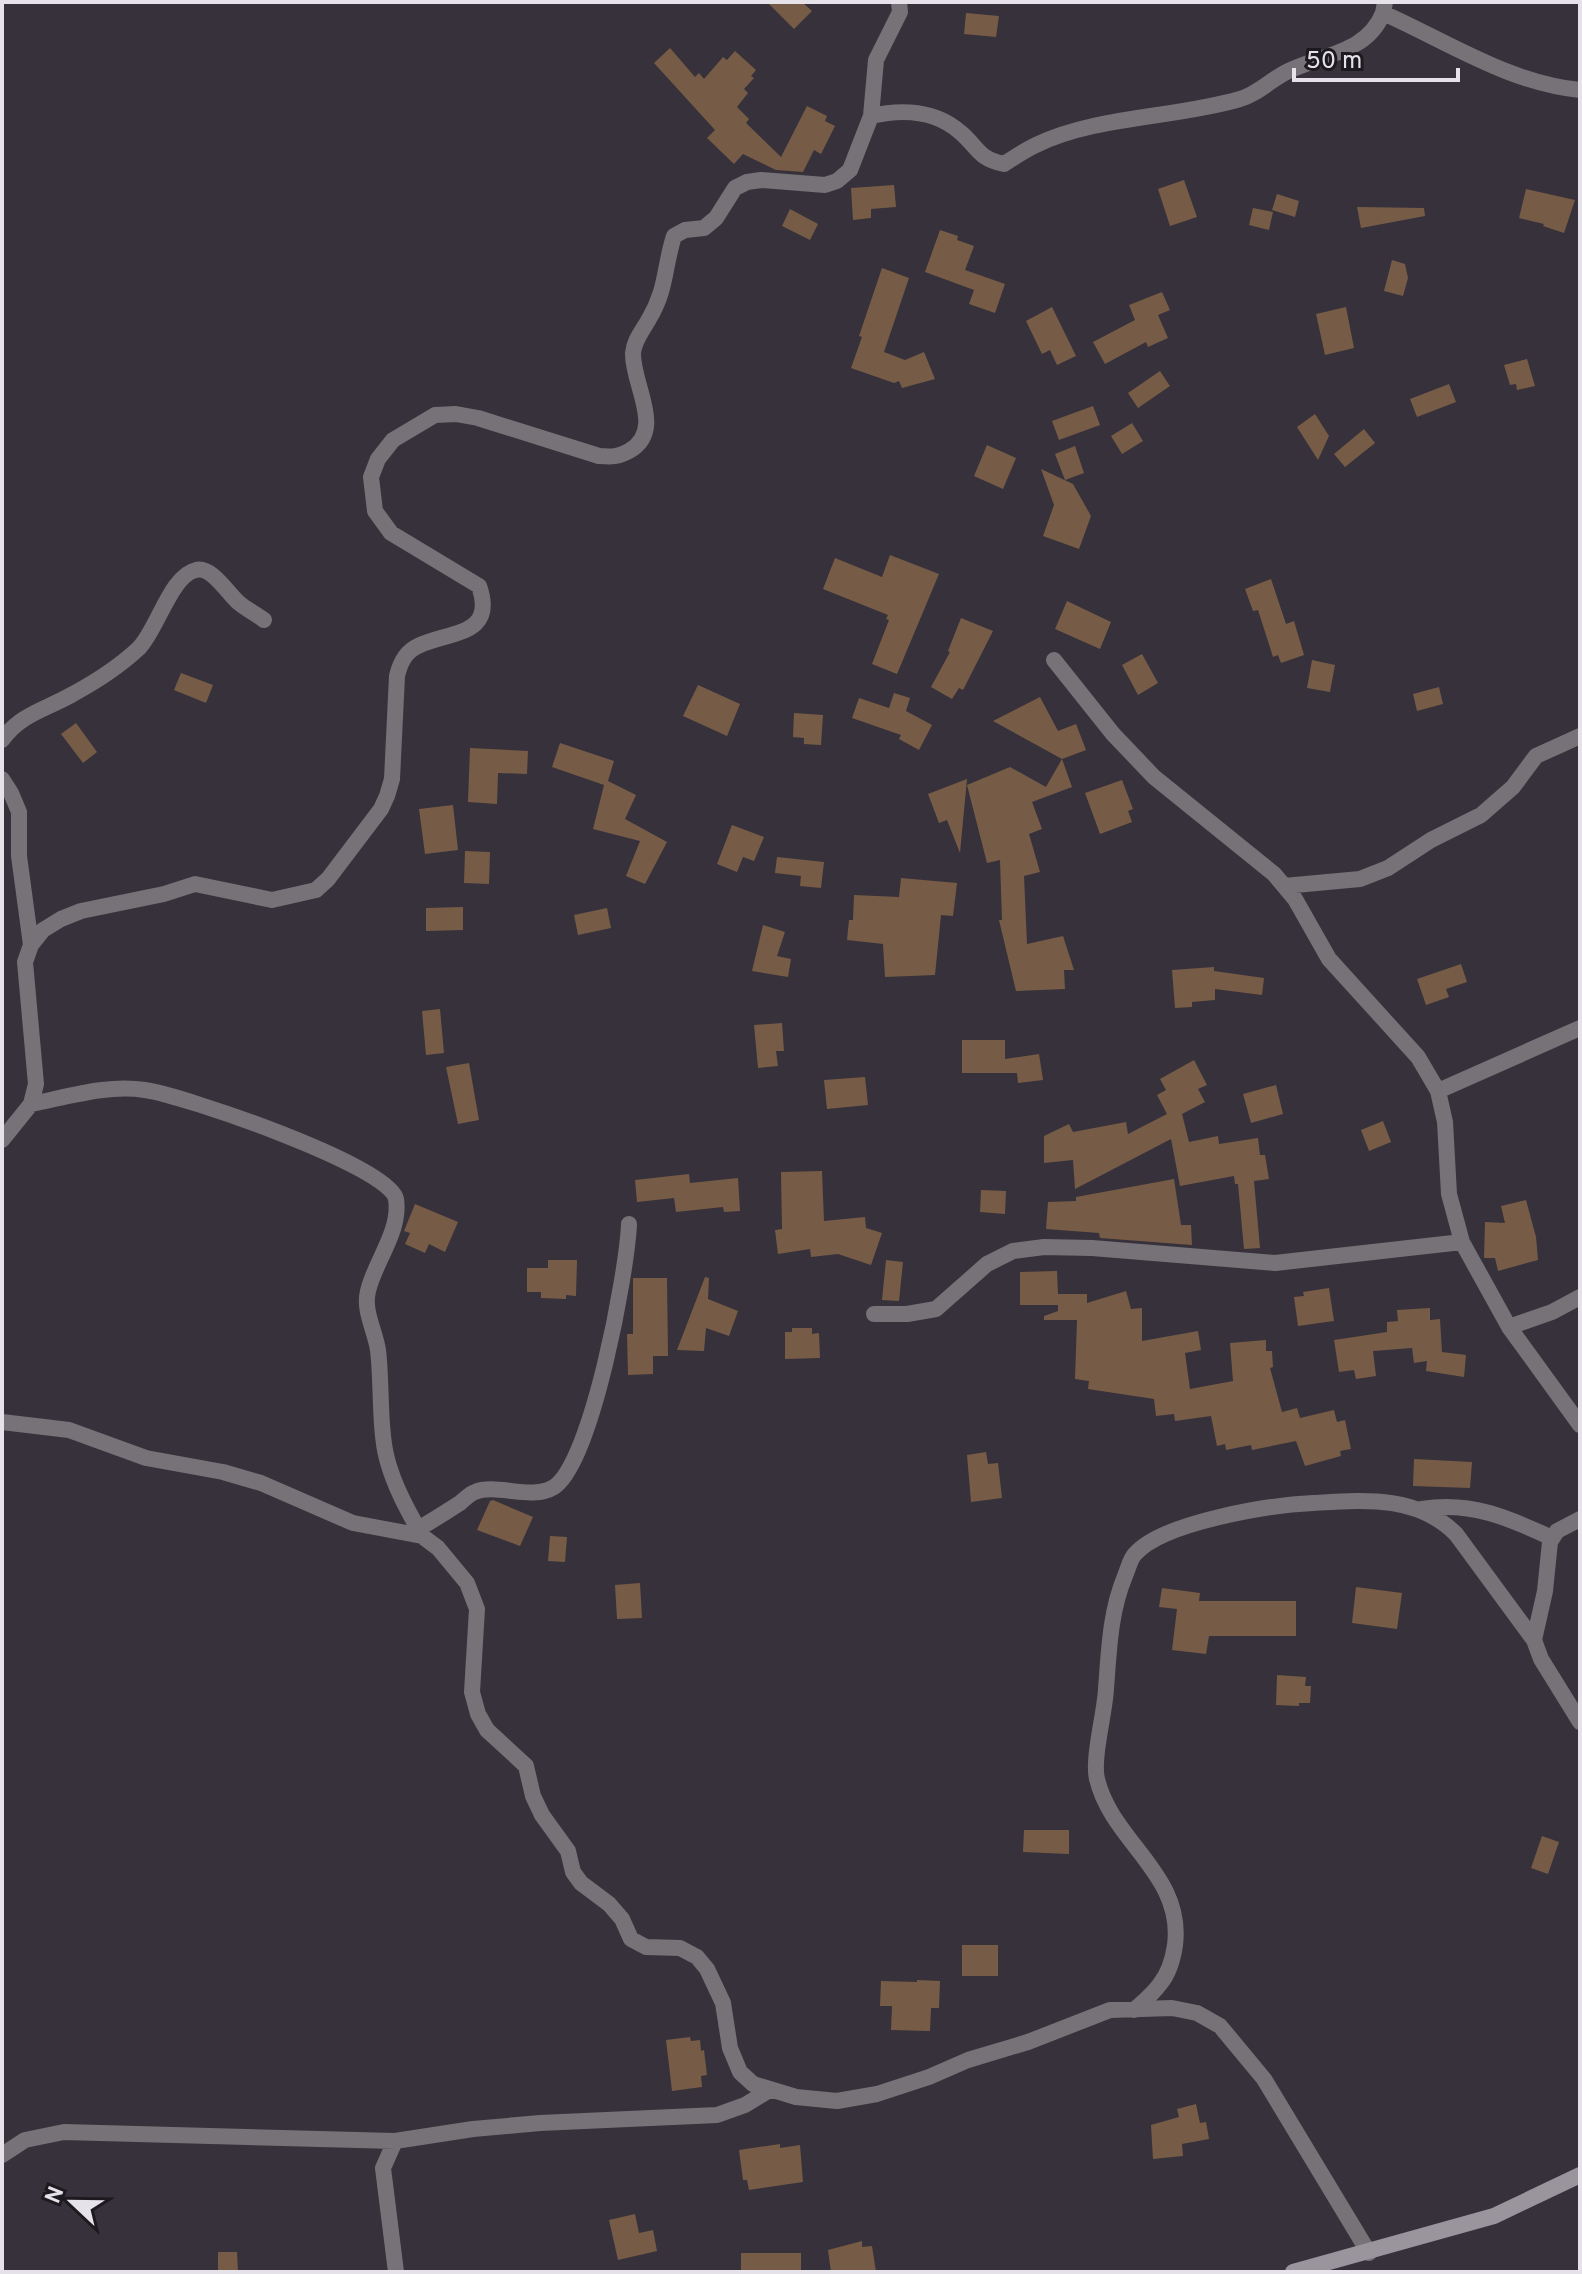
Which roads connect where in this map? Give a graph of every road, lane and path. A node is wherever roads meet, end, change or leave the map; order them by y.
1 (899, 2) edge
2 (1384, 8) edge
3 (1580, 90) edge
4 (871, 116) junction
5 (264, 620) dead end
6 (1054, 660) dead end
7 (1580, 736) edge
8 (2, 740) edge
9 (2, 779) edge
10 (1284, 886) junction
11 (31, 945) junction
12 (1580, 1028) edge
13 (1438, 1091) junction
14 (31, 1104) junction
15 (2, 1140) edge
16 (629, 1224) dead end
17 (1462, 1242) junction
18 (1580, 1297) edge
19 (874, 1314) dead end
20 (1509, 1327) junction
21 (2, 1422) edge
22 (1580, 1425) edge
23 (1422, 1509) junction
24 (1580, 1519) edge
25 (420, 1533) junction
26 (1552, 1538) junction
27 (1534, 1640) junction
28 (1580, 1722) edge
29 (1134, 2010) junction
30 (768, 2091) junction
31 (395, 2141) junction
32 (2, 2155) edge
33 (1580, 2175) edge
34 (1369, 2253) junction
35 (396, 2272) edge
36 (1293, 2272) edge

1 - 4 street
2 - 3 street
2 - 4 street
4 - 11 street
5 - 8 street
6 - 10 street
7 - 10 street
9 - 11 street
10 - 13 street
11 - 14 street
12 - 13 street
13 - 17 street
14 - 15 street
14 - 25 street
16 - 25 street
17 - 19 street
17 - 20 street
18 - 20 street
20 - 22 street
21 - 25 street
23 - 26 street
23 - 27 street
23 - 29 street
24 - 26 street
25 - 30 street
26 - 27 street
27 - 28 street
29 - 30 street
29 - 34 street
30 - 31 street
31 - 32 street
31 - 35 street
33 - 34 street
34 - 36 street

